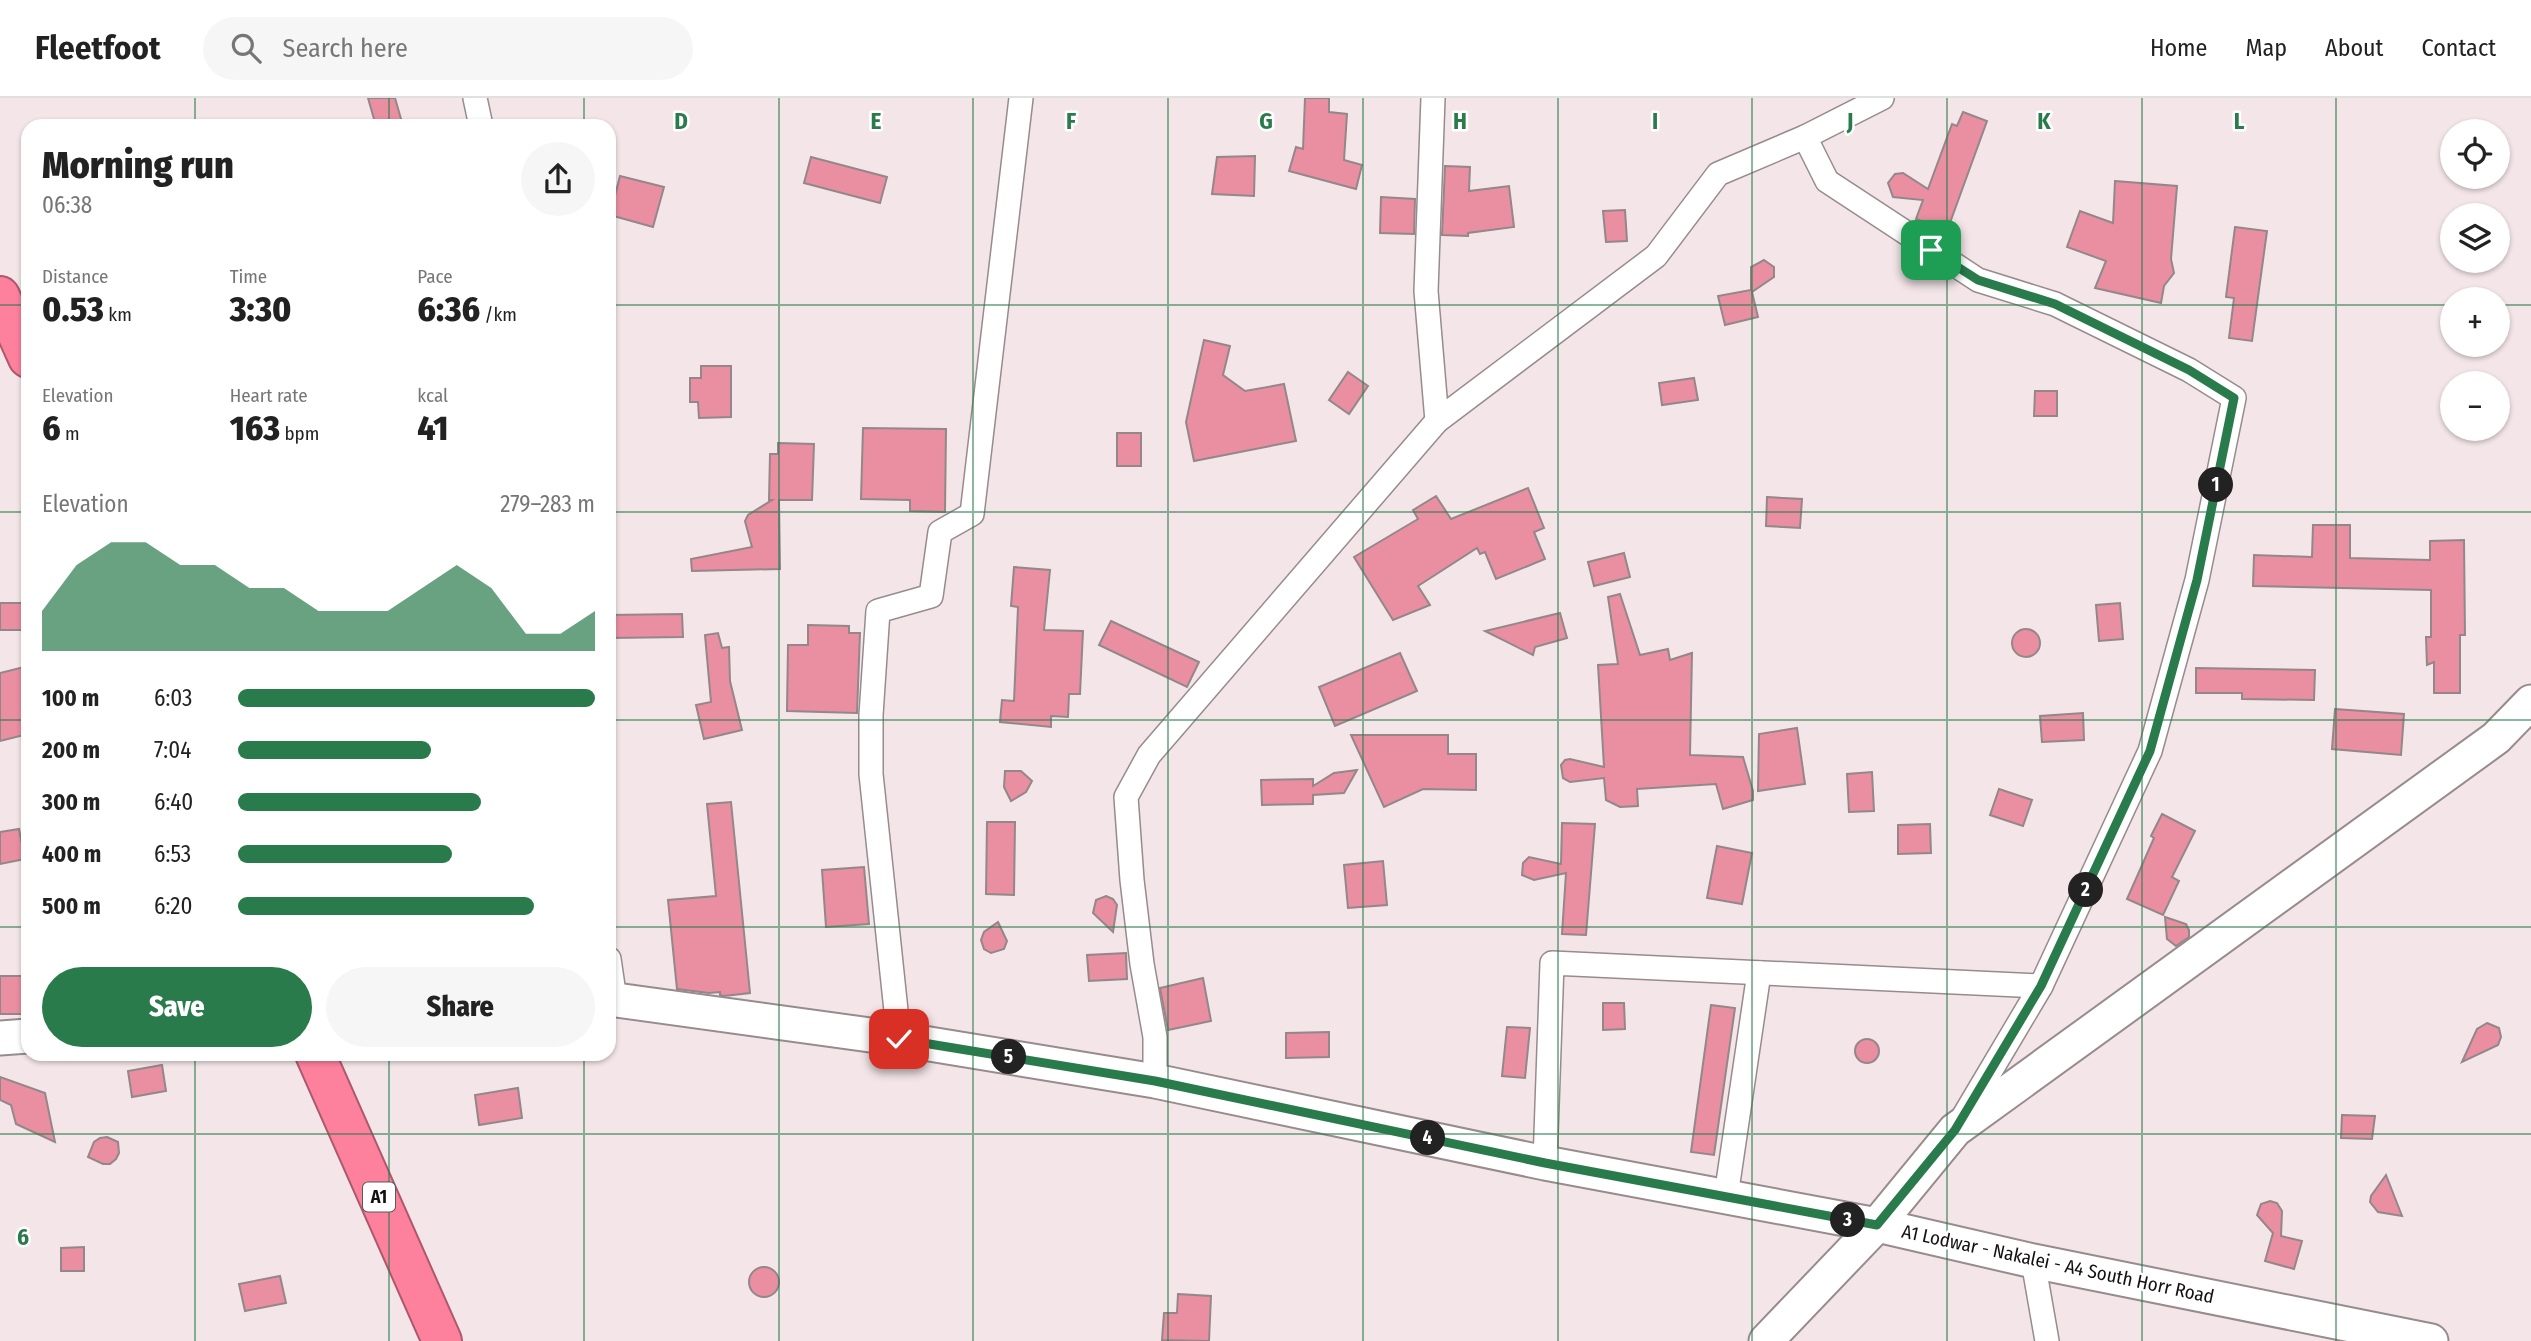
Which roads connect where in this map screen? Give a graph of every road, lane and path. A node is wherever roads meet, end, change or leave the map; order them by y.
1 (475, 98) edge
2 (1021, 98) edge
3 (1433, 98) edge
4 (1882, 98) edge
5 (480, 119) edge
6 (1805, 137) junction
7 (0, 296) edge
8 (21, 342) edge
9 (1437, 421) junction
10 (2531, 702) edge
11 (1759, 973) junction
12 (2041, 986) junction
13 (616, 1000) edge
14 (21, 1036) edge
15 (0, 1038) edge
16 (899, 1039) junction
17 (318, 1061) edge
18 (1155, 1081) junction
19 (1955, 1130) junction
20 (1545, 1163) junction
21 (1726, 1196) junction
22 (1877, 1225) junction
23 (2033, 1261) junction
24 (442, 1341) edge
25 (1766, 1341) edge
26 (2047, 1341) edge
27 (2431, 1341) edge

1 - 5 street
2 - 16 street
3 - 9 street
4 - 6 street
6 - 9 street
6 - 12 street
7 - 8 highway
9 - 18 street
10 - 19 main road
11 - 12 street
11 - 20 street
11 - 21 street
12 - 19 street
13 - 16 main road, A1 Lodwar - Nakalei - A4 South Horr Road
14 - 15 main road
16 - 18 main road, A1 Lodwar - Nakalei - A4 South Horr Road
17 - 24 highway, A1
18 - 20 main road, A1 Lodwar - Nakalei - A4 South Horr Road
19 - 22 main road
20 - 21 main road, A1 Lodwar - Nakalei - A4 South Horr Road
21 - 22 main road, A1 Lodwar - Nakalei - A4 South Horr Road
22 - 23 main road, A1 Lodwar - Nakalei - A4 South Horr Road
22 - 25 main road
23 - 26 street
23 - 27 main road, A1 Lodwar - Nakalei - A4 South Horr Road

